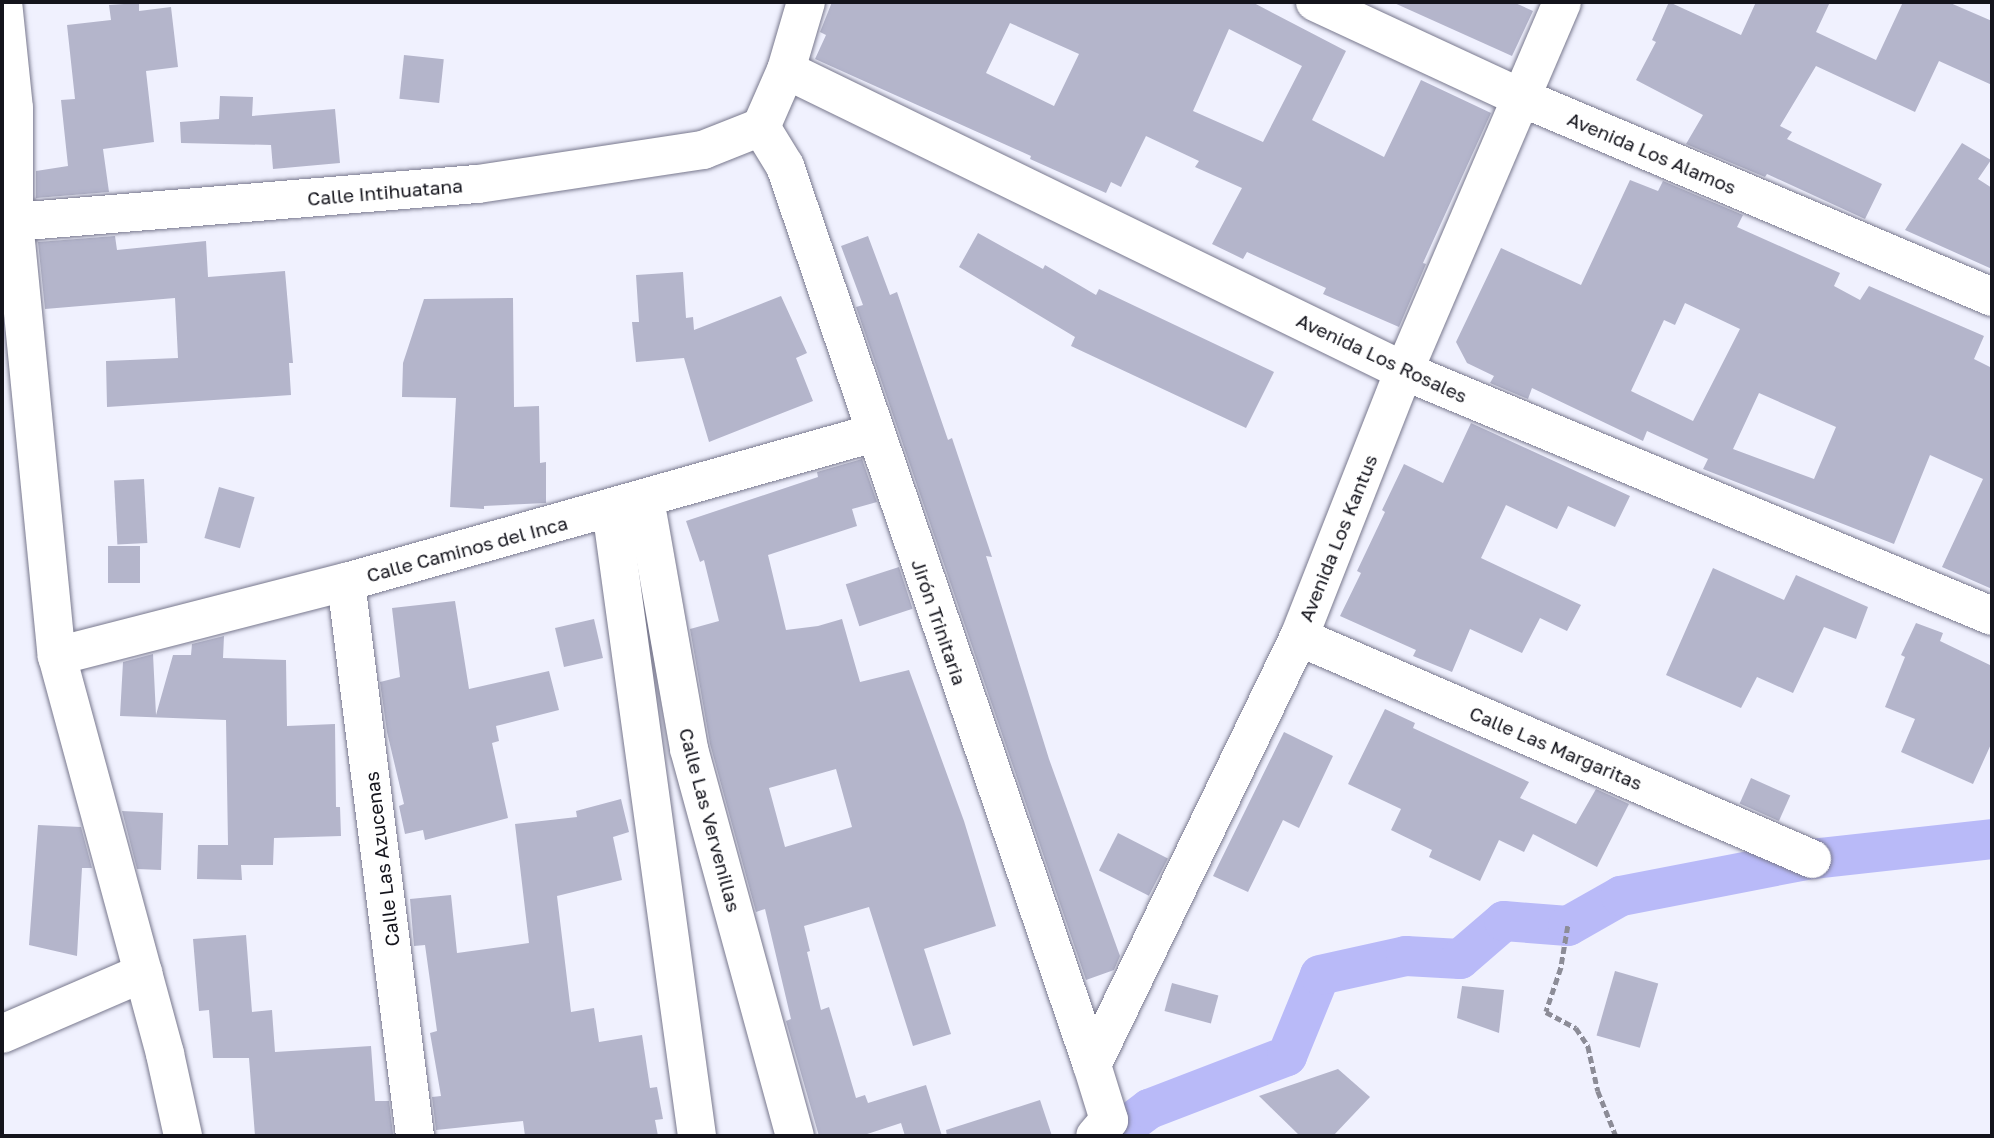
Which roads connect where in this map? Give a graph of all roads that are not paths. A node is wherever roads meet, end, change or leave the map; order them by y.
1 (3, 2) edge
2 (806, 2) edge
3 (1315, 2) edge
4 (1562, 2) edge
5 (786, 70) junction
6 (1520, 97) junction
7 (761, 127) junction
8 (8, 222) edge
9 (1992, 297) edge
10 (1404, 371) junction
11 (874, 433) junction
12 (628, 504) junction
13 (346, 582) junction
14 (1992, 616) edge
15 (1299, 637) junction
16 (57, 656) junction
17 (1812, 859) dead end
18 (143, 973) junction
19 (2, 1034) edge
20 (1092, 1065) junction
21 (1102, 1128) edge
22 (183, 1136) edge
23 (415, 1136) edge
24 (697, 1136) edge
25 (795, 1136) edge

1 - 8 street
2 - 5 street
3 - 6 street, Avenida Los Alamos
4 - 6 street, Avenida Los Kantus
5 - 7 street
5 - 10 street, Avenida Los Rosales
6 - 9 street, Avenida Los Alamos
6 - 10 street, Avenida Los Kantus
7 - 8 street, Calle Intihuatana
7 - 11 street, Jirón Trinitaria
8 - 16 street
10 - 14 street, Avenida Los Rosales
10 - 15 street, Avenida Los Kantus
11 - 12 street, Calle Caminos del Inca
11 - 20 street, Jirón Trinitaria
12 - 13 street, Calle Caminos del Inca
12 - 24 street
12 - 25 street, Calle Las Vervenillas
13 - 16 street, Calle Caminos del Inca
13 - 23 street, Calle Las Azucenas
15 - 17 street, Calle Las Margaritas
15 - 20 street, Avenida Los Kantus
16 - 18 street
18 - 19 street
18 - 22 street
20 - 21 street, Jirón Trinitaria

